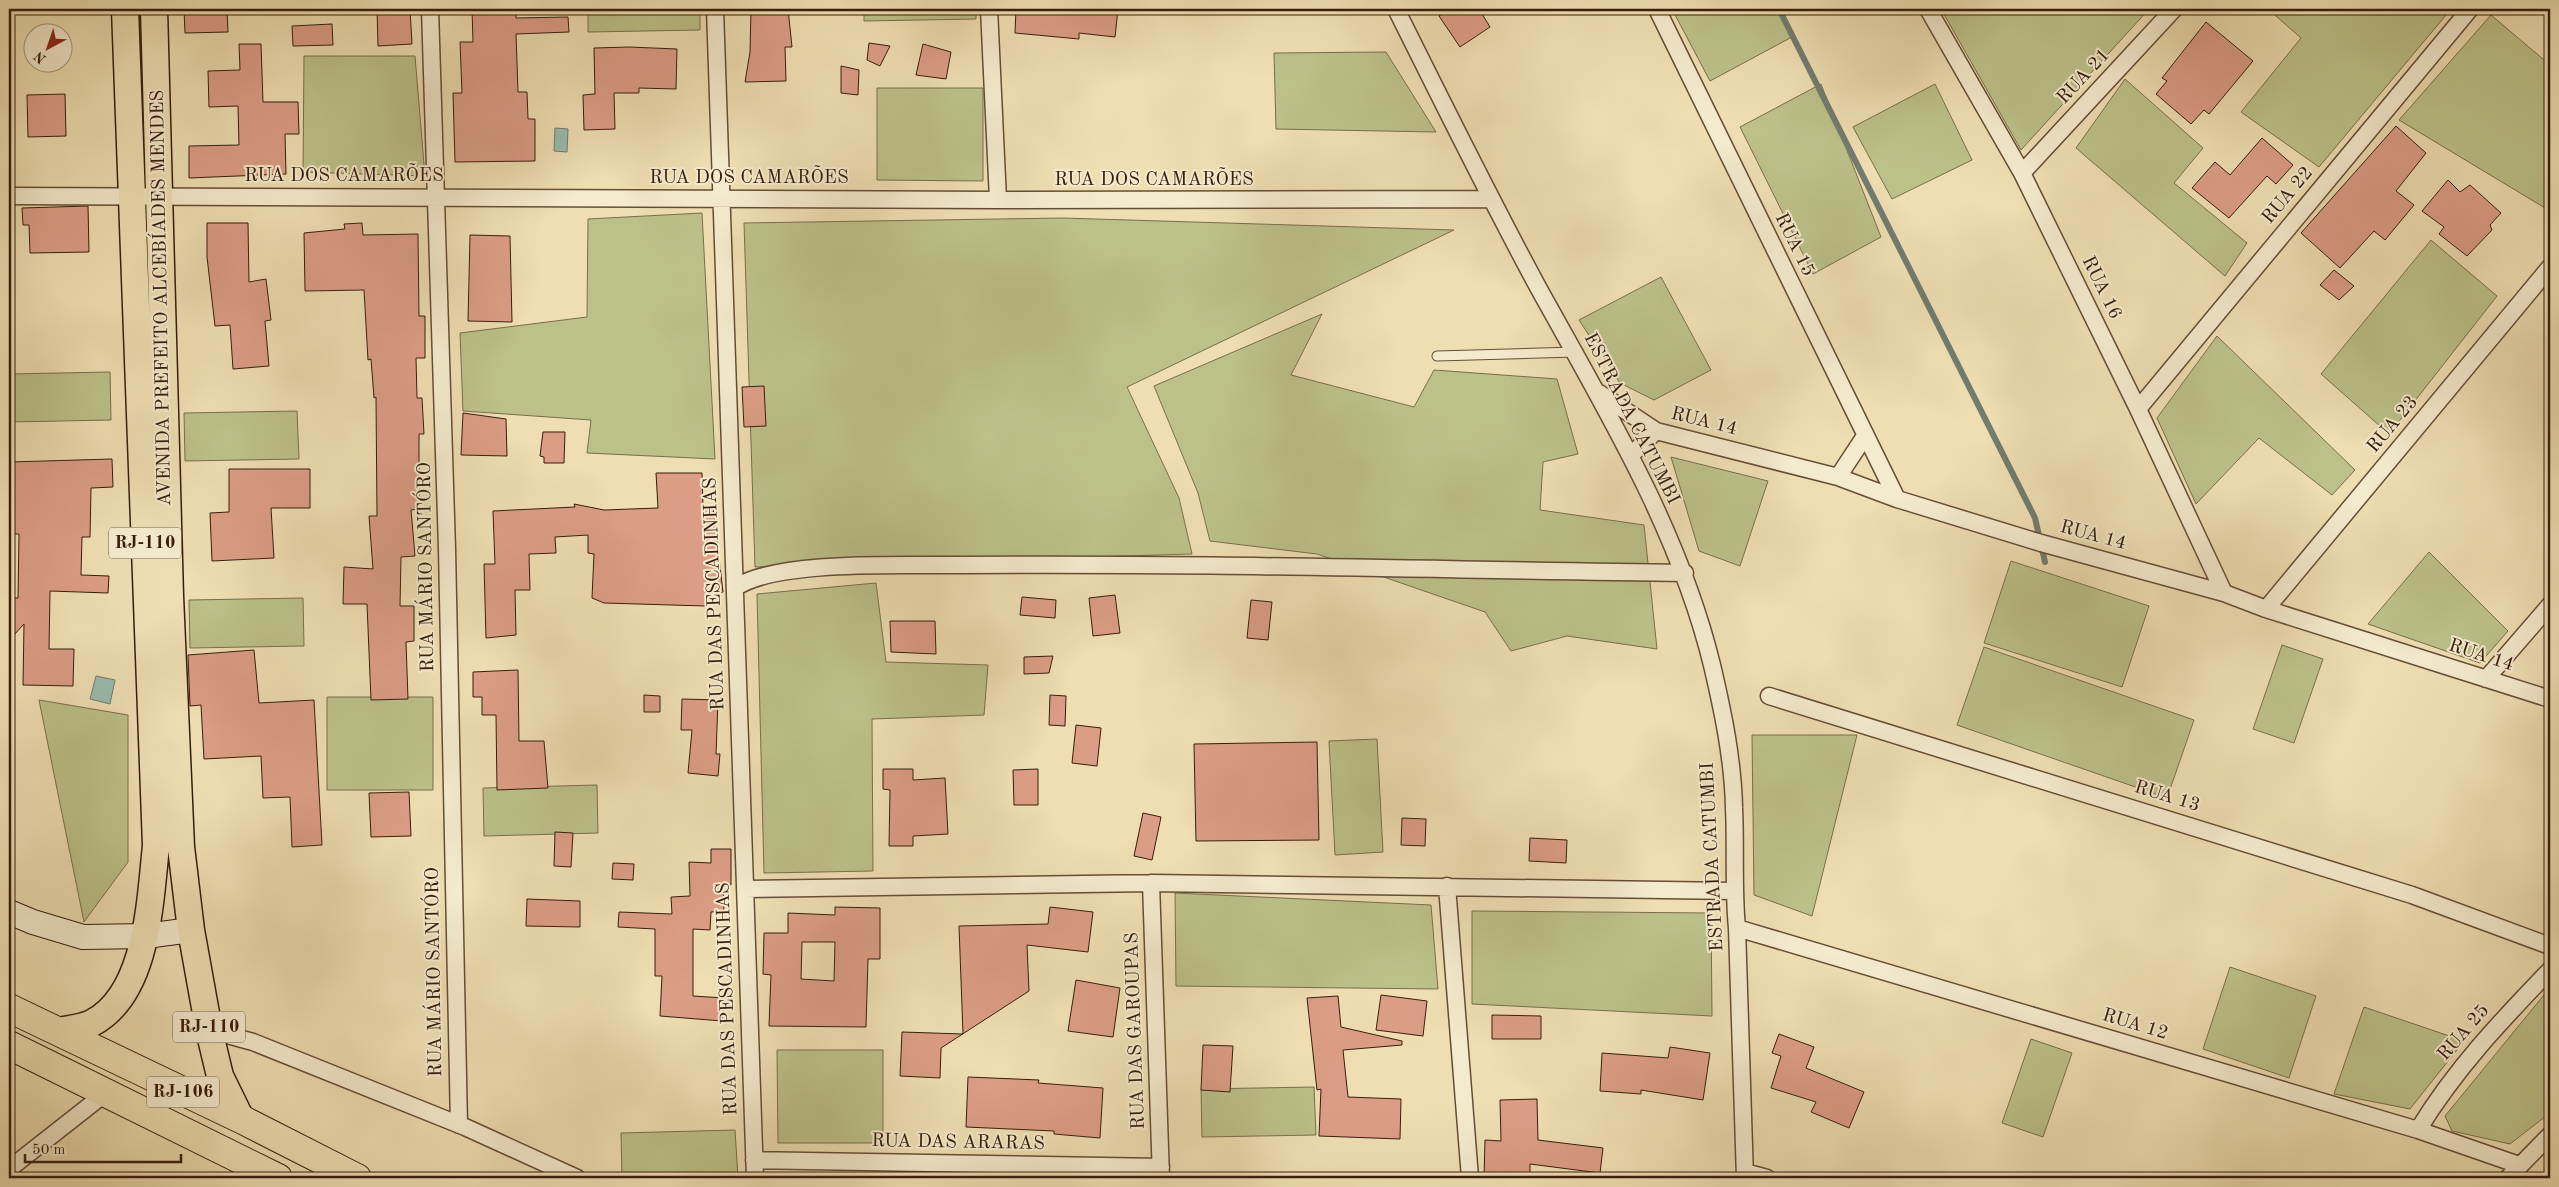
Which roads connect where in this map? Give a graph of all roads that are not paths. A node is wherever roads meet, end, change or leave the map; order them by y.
1 (125, 9) edge
2 (154, 9) edge
3 (430, 9) edge
4 (714, 9) edge
5 (989, 9) edge
6 (1396, 9) edge
7 (1656, 9) edge
8 (1928, 9) edge
9 (2174, 9) edge
10 (2470, 9) edge
11 (2022, 173) junction
12 (131, 195) junction
13 (161, 195) junction
14 (9, 196) edge
15 (436, 196) junction
16 (721, 197) junction
17 (1490, 198) junction
18 (998, 200) junction
19 (2550, 267) edge
20 (1574, 352) junction
21 (1437, 356) dead end
22 (1595, 390) junction
23 (2138, 409) junction
24 (1656, 431) junction
25 (1865, 436) junction
26 (1631, 455) junction
27 (1838, 478) junction
28 (1896, 499) junction
29 (1685, 573) junction
30 (734, 588) junction
31 (2224, 593) junction
32 (2550, 605) edge
33 (2266, 609) junction
34 (2486, 679) junction
35 (1769, 696) dead end
36 (2550, 699) edge
37 (166, 792) junction
38 (1151, 883) junction
39 (1447, 886) junction
40 (744, 889) junction
41 (1734, 891) junction
42 (9, 912) edge
43 (1737, 928) junction
44 (191, 930) junction
45 (146, 936) junction
46 (2550, 946) edge
47 (2550, 970) edge
48 (9, 1008) edge
49 (209, 1030) junction
50 (58, 1031) junction
51 (9, 1045) edge
52 (106, 1092) junction
53 (240, 1119) junction
54 (458, 1125) junction
55 (2418, 1130) junction
56 (2550, 1134) edge
57 (754, 1160) junction
58 (2519, 1166) junction
59 (9, 1169) edge
60 (1161, 1172) edge
61 (1745, 1175) edge
62 (278, 1178) edge
63 (357, 1178) edge
64 (577, 1178) edge
65 (755, 1178) edge
66 (1470, 1178) edge
67 (1767, 1178) edge
68 (2508, 1178) edge

1 - 12 main road, AVENIDA PREFEITO ALCEBÍADES MENDES / RJ-110
2 - 13 main road, AVENIDA PREFEITO ALCEBÍADES MENDES / RJ-110
3 - 15 street, RUA MÁRIO SANTÓRO
4 - 16 street, RUA DAS PESCADINHAS
5 - 18 street
6 - 17 street, ESTRADA CATUMBI
7 - 25 street, RUA 15
8 - 11 street, RUA 16
9 - 11 street, RUA 21
10 - 23 street, RUA 22
11 - 23 street, RUA 16
12 - 13 street, RUA DOS CAMARÕES
12 - 14 street, RUA DOS CAMARÕES
12 - 37 main road, AVENIDA PREFEITO ALCEBÍADES MENDES / RJ-110
13 - 15 street, RUA DOS CAMARÕES
13 - 37 main road, AVENIDA PREFEITO ALCEBÍADES MENDES / RJ-110
15 - 16 street, RUA DOS CAMARÕES
15 - 54 street, RUA MÁRIO SANTÓRO
16 - 18 street, RUA DOS CAMARÕES
16 - 30 street, RUA DAS PESCADINHAS
17 - 18 street, RUA DOS CAMARÕES
17 - 20 street, ESTRADA CATUMBI
19 - 33 street, RUA 23
20 - 21 lane
20 - 22 street, ESTRADA CATUMBI
22 - 24 street
22 - 26 street, ESTRADA CATUMBI
23 - 31 street, RUA 16
24 - 26 street, RUA 14
24 - 27 street, RUA 14
25 - 27 street
25 - 28 street, RUA 15
26 - 29 street, ESTRADA CATUMBI
27 - 28 street, RUA 14
28 - 31 street, RUA 14
29 - 30 street
29 - 41 street, ESTRADA CATUMBI
30 - 40 street, RUA DAS PESCADINHAS
31 - 33 street, RUA 14
32 - 34 street
33 - 34 street, RUA 14
34 - 36 street, RUA 14
35 - 46 street, RUA 13
37 - 44 main road, AVENIDA PREFEITO ALCEBÍADES MENDES / RJ-110
37 - 45 main road, AVENIDA PREFEITO ALCEBÍADES MENDES / RJ-110
38 - 39 street
38 - 40 street
38 - 60 street, RUA DAS GAROUPAS
39 - 41 street
39 - 66 street
40 - 57 street, RUA DAS PESCADINHAS
41 - 43 street, ESTRADA CATUMBI
42 - 45 main road
43 - 55 street, RUA 12
43 - 61 street, ESTRADA CATUMBI
44 - 45 main road
44 - 49 main road, AVENIDA PREFEITO ALCEBÍADES MENDES / RJ-110
45 - 50 main road, AVENIDA PREFEITO ALCEBÍADES MENDES / RJ-110
47 - 55 street, RUA 25
48 - 50 highway, RJ-106
49 - 53 main road, AVENIDA PREFEITO ALCEBÍADES MENDES / RJ-110
49 - 54 street
50 - 53 highway, RJ-106
51 - 52 highway, RJ-106
52 - 59 street
52 - 62 highway, RJ-106
53 - 63 highway, RJ-106
54 - 64 street
55 - 58 street, RUA 12
56 - 58 street
57 - 60 street, RUA DAS ARARAS
57 - 65 street, RUA DAS PESCADINHAS
58 - 68 street
61 - 67 street

